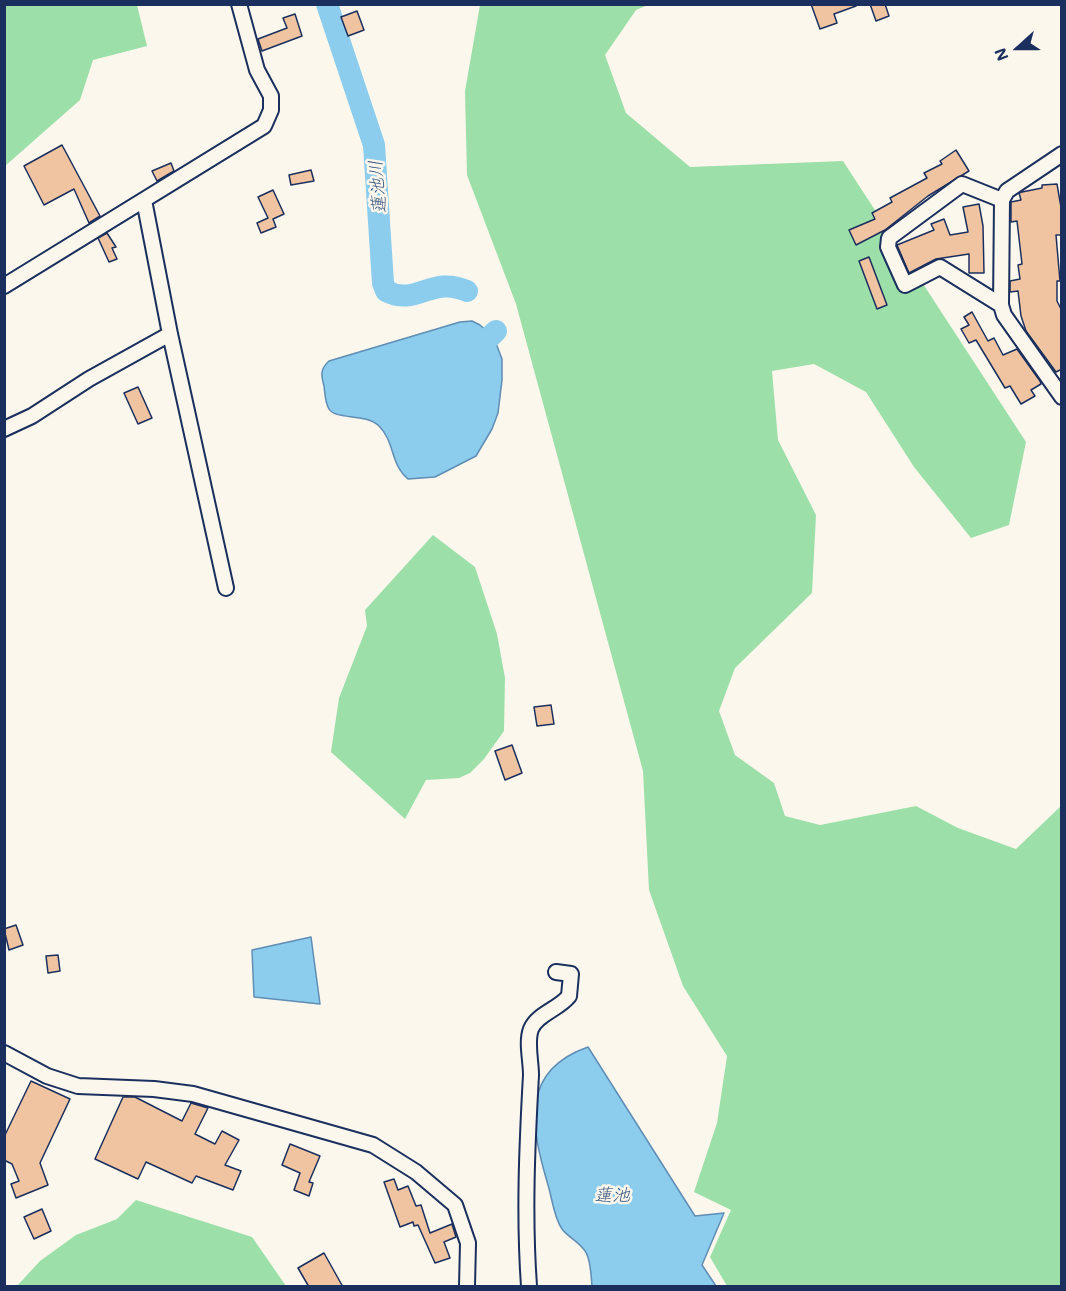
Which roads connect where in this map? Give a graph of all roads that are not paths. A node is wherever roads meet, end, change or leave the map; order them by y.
1 (238, 4) edge
2 (1062, 154) edge
3 (144, 200) junction
4 (1002, 200) junction
5 (4, 286) edge
6 (1001, 305) junction
7 (170, 334) junction
8 (1060, 389) edge
9 (4, 429) edge
10 (226, 588) dead end
11 (555, 972) dead end
12 (4, 1053) edge
13 (467, 1287) edge
14 (529, 1287) edge

1 - 3 street
2 - 4 street
3 - 5 street
3 - 7 street
4 - 6 street
4 - 6 street
6 - 8 street
7 - 9 street
7 - 10 street
11 - 14 street
12 - 13 street

